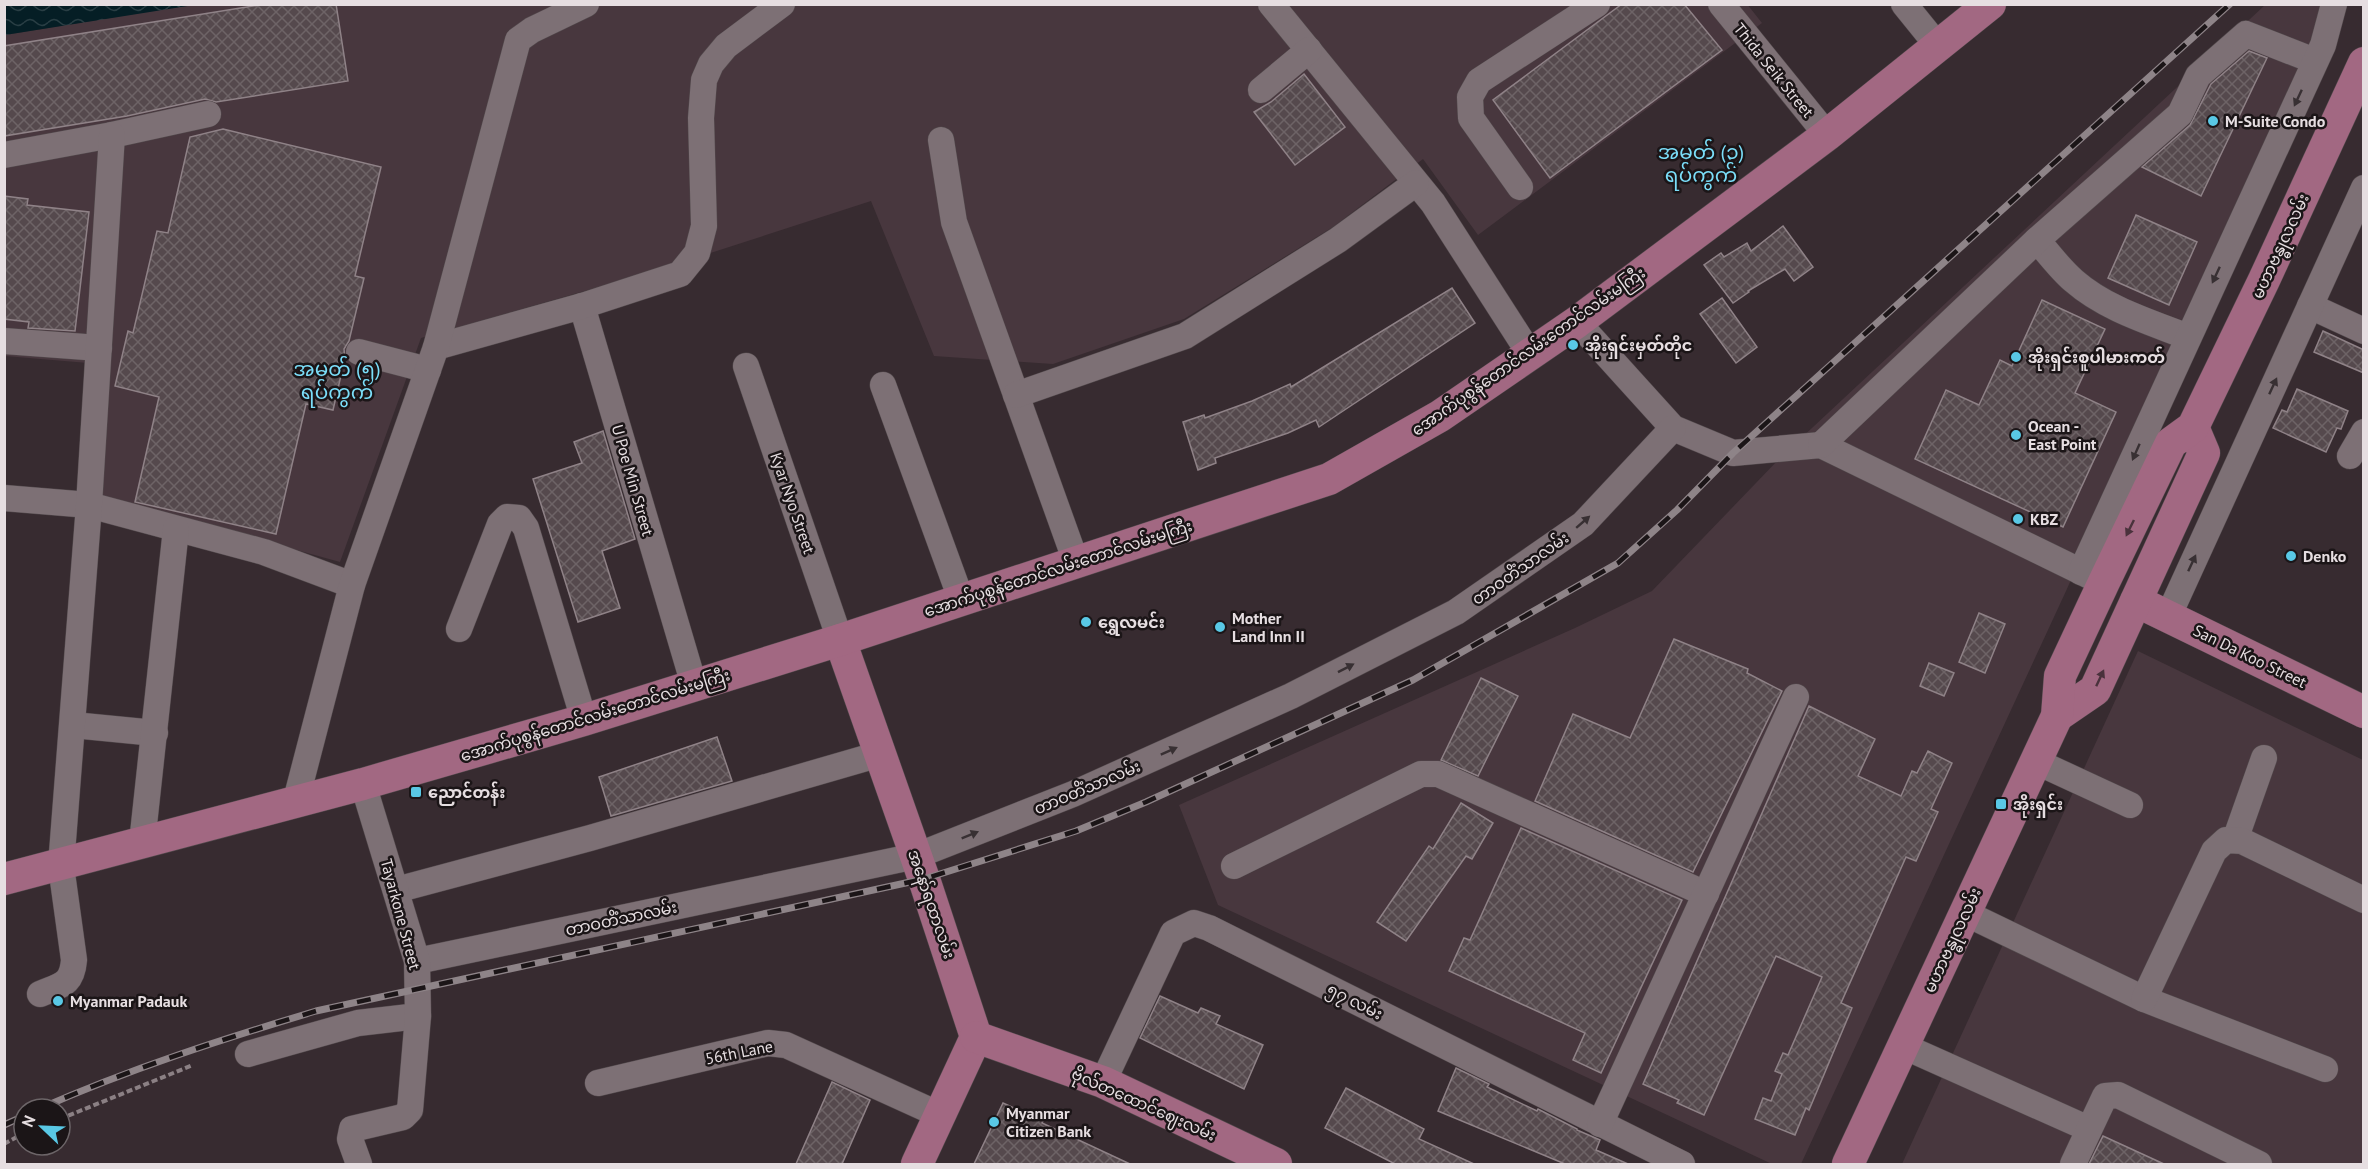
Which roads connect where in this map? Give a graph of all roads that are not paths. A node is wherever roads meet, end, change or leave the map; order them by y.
1 (586, 4) edge
2 (782, 4) edge
3 (1271, 4) edge
4 (1597, 4) edge
5 (1721, 4) edge
6 (1904, 4) edge
7 (1990, 4) edge
8 (2334, 4) edge
9 (1938, 46) junction
10 (1309, 50) junction
11 (2315, 61) junction
12 (2364, 63) edge
13 (1262, 90) dead end
14 (208, 114) dead end
15 (112, 135) junction
16 (1827, 135) junction
17 (941, 140) dead end
18 (4, 155) edge
19 (1416, 183) junction
20 (1520, 187) dead end
21 (2364, 188) edge
22 (2037, 240) junction
23 (582, 306) junction
24 (2310, 306) junction
25 (1577, 322) junction
26 (2364, 331) edge
27 (2188, 337) junction
28 (4, 341) edge
29 (99, 348) junction
30 (359, 352) dead end
31 (1530, 354) junction
32 (432, 359) junction
33 (746, 366) dead end
34 (883, 386) dead end
35 (1017, 395) junction
36 (2193, 427) junction
37 (1673, 428) junction
38 (2364, 432) edge
39 (1821, 445) junction
40 (2350, 456) dead end
41 (4, 498) edge
42 (89, 505) junction
43 (176, 529) junction
44 (1076, 562) junction
45 (2093, 577) junction
46 (352, 585) junction
47 (961, 599) junction
48 (2136, 601) junction
49 (2168, 617) junction
50 (459, 629) dead end
51 (840, 640) junction
52 (694, 685) junction
53 (1796, 697) dead end
54 (2364, 712) edge
55 (2057, 716) junction
56 (584, 720) junction
57 (73, 725) junction
58 (155, 733) junction
59 (880, 754) junction
60 (2264, 758) dead end
61 (2037, 762) junction
62 (363, 784) junction
63 (296, 800) junction
64 (2130, 805) dead end
65 (2235, 840) junction
66 (142, 843) junction
67 (916, 856) junction
68 (62, 866) junction
69 (1234, 866) dead end
70 (4, 879) edge
71 (396, 890) junction
72 (1706, 894) junction
73 (2364, 900) edge
74 (1965, 913) junction
75 (417, 961) junction
76 (40, 994) dead end
77 (2144, 999) junction
78 (418, 1016) junction
79 (976, 1037) junction
80 (1903, 1046) junction
81 (248, 1054) dead end
82 (2325, 1069) dead end
83 (1103, 1082) junction
84 (598, 1083) dead end
85 (940, 1115) junction
86 (1600, 1124) junction
87 (2089, 1129) junction
88 (359, 1164) edge
89 (917, 1164) edge
90 (1276, 1164) edge
91 (1683, 1164) edge
92 (1848, 1164) edge
93 (2073, 1164) edge
94 (2259, 1164) edge

1 - 32 street
2 - 23 street
3 - 10 street
4 - 20 street
5 - 16 street, Thida Seik Street
6 - 9 street
7 - 9 main road, အောက်ပုစွန်တောင်လမ်းတောင်လမ်းမကြီး
8 - 11 street
9 - 16 main road, အောက်ပုစွန်တောင်လမ်းတောင်လမ်းမကြီး
10 - 13 street
10 - 19 street
11 - 22 street
11 -> 27 street
12 - 36 main road, မဟာဗန္ဓုလလမ်း
14 - 15 street
15 - 18 street
15 - 29 street
16 - 25 main road, အောက်ပုစွန်တောင်လမ်းတောင်လမ်းမကြီး
17 - 35 street
19 - 31 street
19 - 35 street
21 - 24 street
22 - 27 street
22 - 39 street
23 - 32 street
23 - 52 street, U Poe Min Street
24 - 26 street
49 -> 24 street
25 - 31 main road, အောက်ပုစွန်တောင်လမ်းတောင်လမ်းမကြီး
25 - 37 street
27 -> 45 street
28 - 29 street
29 - 42 street
30 - 32 street
31 - 44 main road, အောက်ပုစွန်တောင်လမ်းတောင်လမ်းမကြီး
32 - 46 street
33 - 51 street, Kyar Nyo Street
34 - 47 street
35 - 44 street
36 -> 45 main road, မဟာဗန္ဓုလလမ်း
36 - 48 main road
37 - 39 street
67 -> 37 street, တာဝတိံသာလမ်း
38 - 40 street
39 - 45 street
41 - 42 street
42 - 43 street
42 - 57 street
43 - 46 street
43 - 58 street
44 - 47 main road, အောက်ပုစွန်တောင်လမ်းတောင်လမ်းမကြီး
45 - 55 main road, မဟာဗန္ဓုလလမ်း
46 - 63 street
47 - 51 main road, အောက်ပုစွန်တောင်လမ်းတောင်လမ်းမကြီး
48 - 49 main road, San Da Koo Street
55 -> 48 main road
49 - 54 main road, San Da Koo Street
50 - 56 street
51 - 52 main road, အောက်ပုစွန်တောင်လမ်းတောင်လမ်းမကြီး
51 - 59 main road, အနော်ရထာလမ်း
52 - 56 main road, အောက်ပုစွန်တောင်လမ်းတောင်လမ်းမကြီး
53 - 72 street
55 - 61 main road, မဟာဗန္ဓုလလမ်း
56 - 62 main road, အောက်ပုစွန်တောင်လမ်းတောင်လမ်းမကြီး
57 - 58 street
57 - 68 street
58 - 66 street
59 - 67 main road, အနော်ရထာလမ်း
59 - 71 street
60 - 65 street
61 - 64 street
61 - 74 main road, မဟာဗန္ဓုလလမ်း
62 - 63 main road, အောက်ပုစွန်တောင်လမ်းတောင်လမ်းမကြီး
62 - 71 street, Tayarkone Street
63 - 66 main road, အောက်ပုစွန်တောင်လမ်းတောင်လမ်းမကြီး
65 - 73 street
65 - 77 street
66 - 68 main road, အောက်ပုစွန်တောင်လမ်းတောင်လမ်းမကြီး
67 - 75 street, တာဝတိံသာလမ်း
67 - 79 main road, အနော်ရထာလမ်း
68 - 70 main road, အောက်ပုစွန်တောင်လမ်းတောင်လမ်းမကြီး
68 - 76 street
69 - 72 street
71 - 75 street, Tayarkone Street
72 - 86 street
74 - 77 street
74 - 80 main road, မဟာဗန္ဓုလလမ်း
75 - 78 street, Tayarkone Street
77 - 82 street
78 - 81 street
78 - 88 street, Tayarkone Street
79 - 83 main road, ဗိုလ်တထောင်ဈေးလမ်း
79 - 85 main road
80 - 87 street
80 - 92 main road, မဟာဗန္ဓုလလမ်း
83 - 86 street, ၅၇ လမ်း
83 - 90 main road, ဗိုလ်တထောင်ဈေးလမ်း
84 - 85 street, 56th Lane
85 - 89 main road
86 - 91 street, ၅၇ လမ်း
87 - 93 street
87 - 94 street

